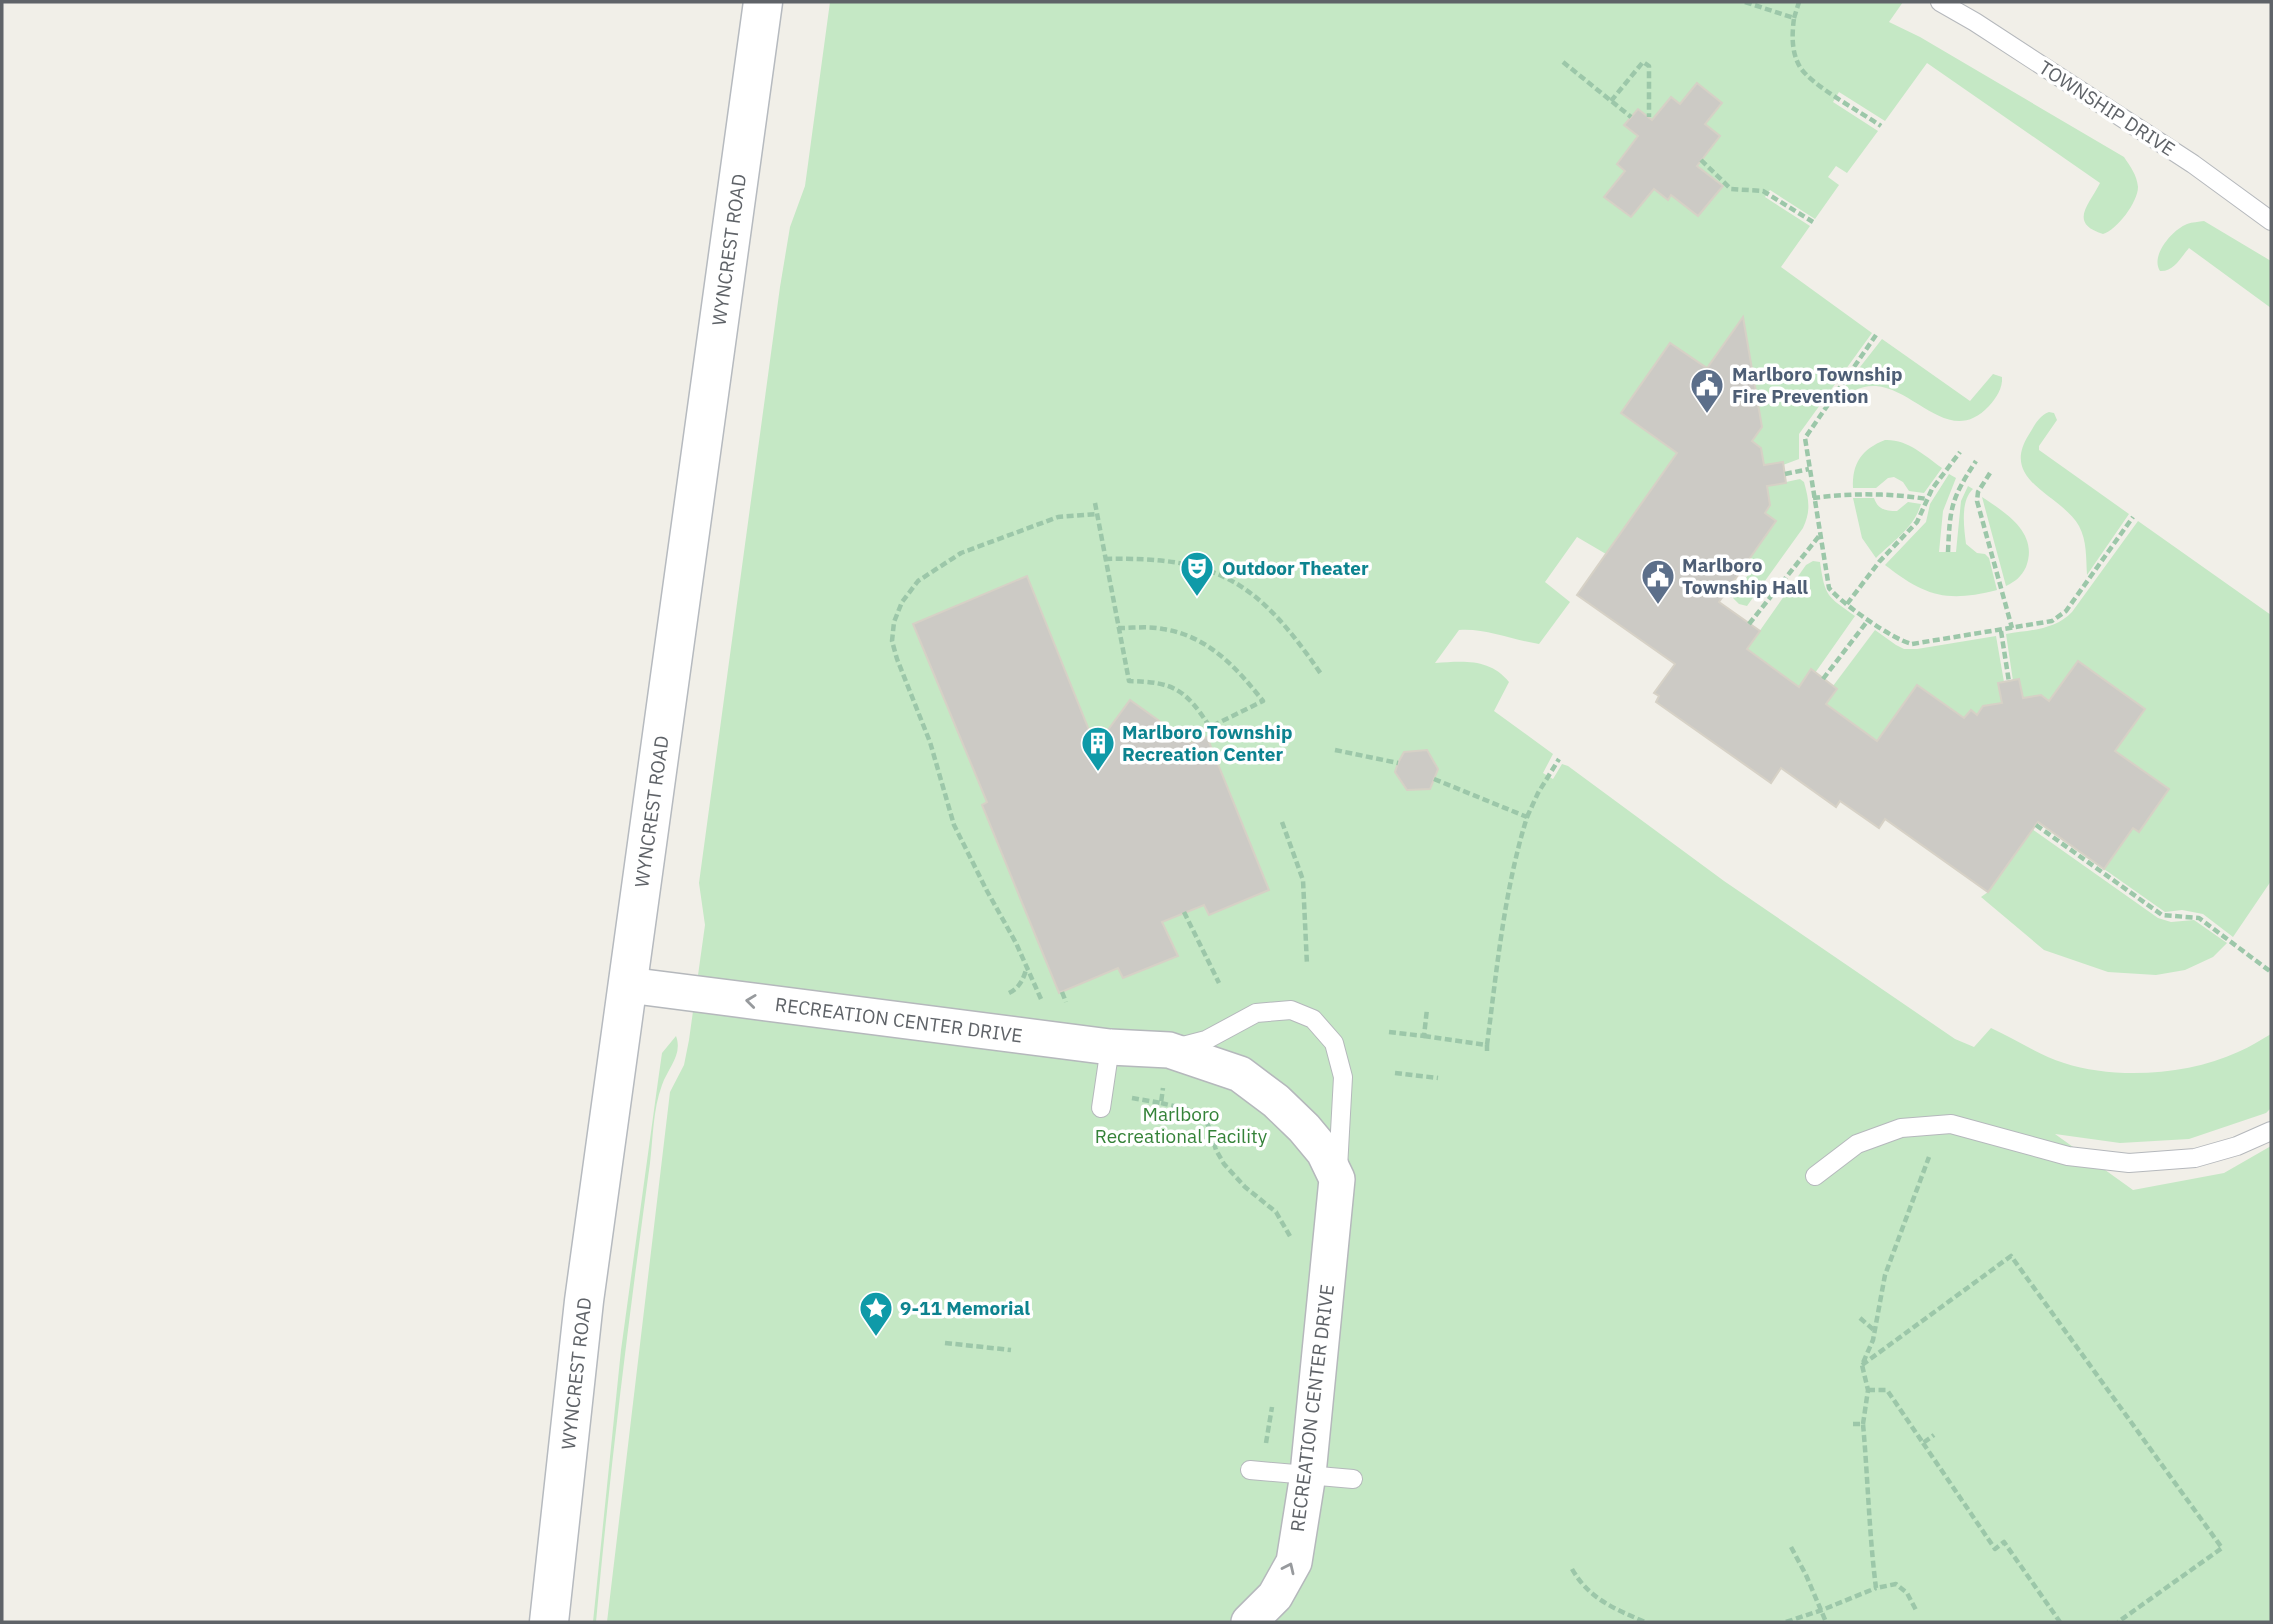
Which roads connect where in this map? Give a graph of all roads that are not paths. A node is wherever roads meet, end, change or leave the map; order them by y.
1 (763, 2) edge
2 (1940, 2) edge
3 (2271, 221) edge
4 (628, 985) junction
5 (1110, 1048) junction
6 (1169, 1050) junction
7 (1101, 1108) dead end
8 (2271, 1131) edge
9 (1815, 1176) dead end
10 (1337, 1179) junction
11 (1256, 1471) road end
12 (1308, 1474) junction
13 (1353, 1479) dead end
14 (550, 1622) edge
15 (1249, 1622) edge

1 - 4 street, WYNCREST ROAD
2 - 3 lane, TOWNSHIP DRIVE
5 -> 4 street, RECREATION CENTER DRIVE
4 - 14 street, WYNCREST ROAD
5 - 6 street, RECREATION CENTER DRIVE
5 - 7 lane
6 - 10 street, RECREATION CENTER DRIVE
6 - 10 lane, RECREATION CENTER DRIVE
8 - 9 lane
10 - 12 street, RECREATION CENTER DRIVE
11 - 12 lane
12 - 13 lane
15 -> 12 street, RECREATION CENTER DRIVE

